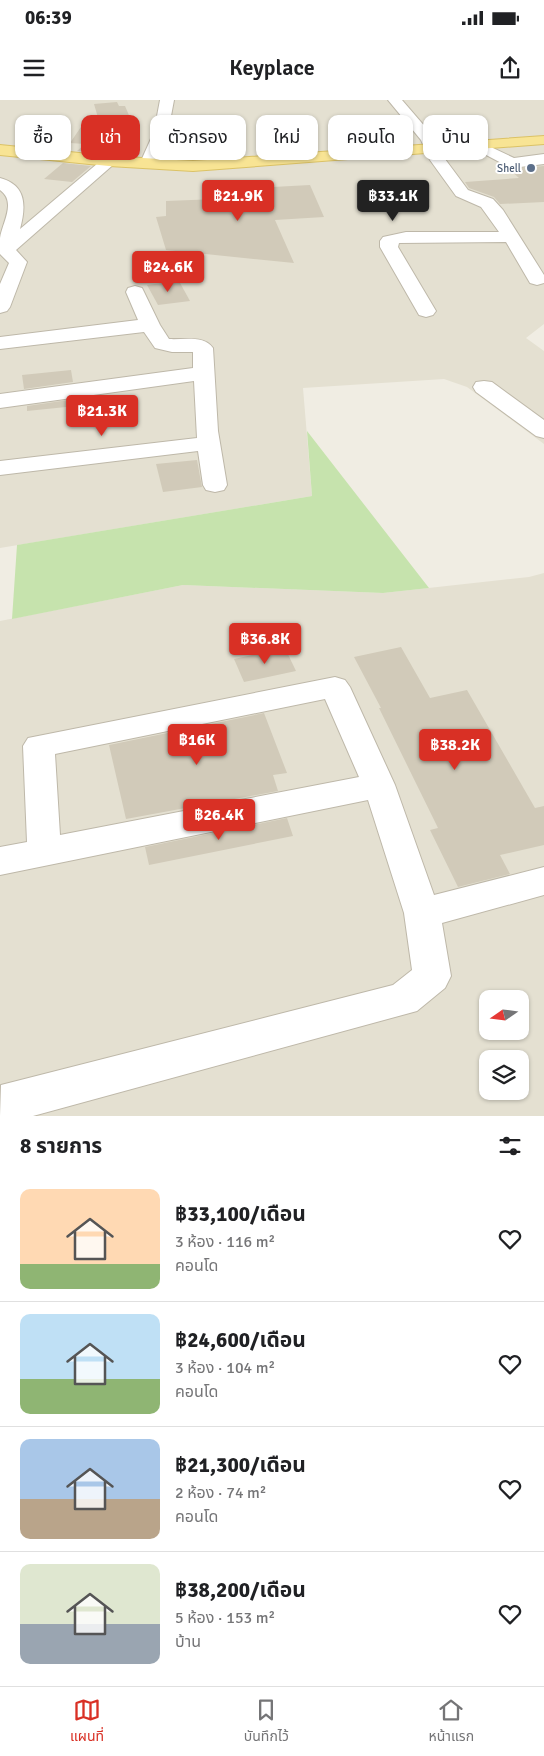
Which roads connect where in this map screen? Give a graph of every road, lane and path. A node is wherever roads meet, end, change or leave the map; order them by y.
1 (167, 100) edge
2 (395, 100) edge
3 (423, 133) edge
4 (544, 143) edge
5 (488, 145) edge
6 (423, 149) edge
7 (0, 150) edge
8 (488, 150) edge
9 (544, 159) edge
10 (438, 160) edge
11 (109, 161) junction
12 (148, 163) junction
13 (0, 183) edge
14 (512, 237) junction
15 (3, 250) edge
16 (538, 278) dead end
17 (135, 292) dead end
18 (0, 306) edge
19 (426, 311) dead end
20 (150, 325) junction
21 (0, 343) edge
22 (203, 373) junction
23 (484, 387) dead end
24 (0, 401) edge
25 (544, 431) edge
26 (209, 443) junction
27 (0, 468) edge
28 (215, 485) dead end
29 (379, 785) junction
30 (44, 852) junction
31 (0, 862) edge
32 (544, 881) edge
33 (422, 914) junction
34 (1, 1106) edge

1 - 12 street
2 - 3 street
4 - 5 main road
6 - 12 main road
7 - 11 main road
8 - 9 street
10 - 14 street
11 - 12 main road
11 - 15 street
13 - 15 street
14 - 16 street
14 - 19 street
15 - 18 street
17 - 20 street
20 - 21 street
20 - 22 street
22 - 24 street
22 - 26 street
23 - 25 street
26 - 27 street
26 - 28 street
29 - 30 street
29 - 30 street
29 - 33 street
30 - 31 street
32 - 33 street
33 - 34 street

